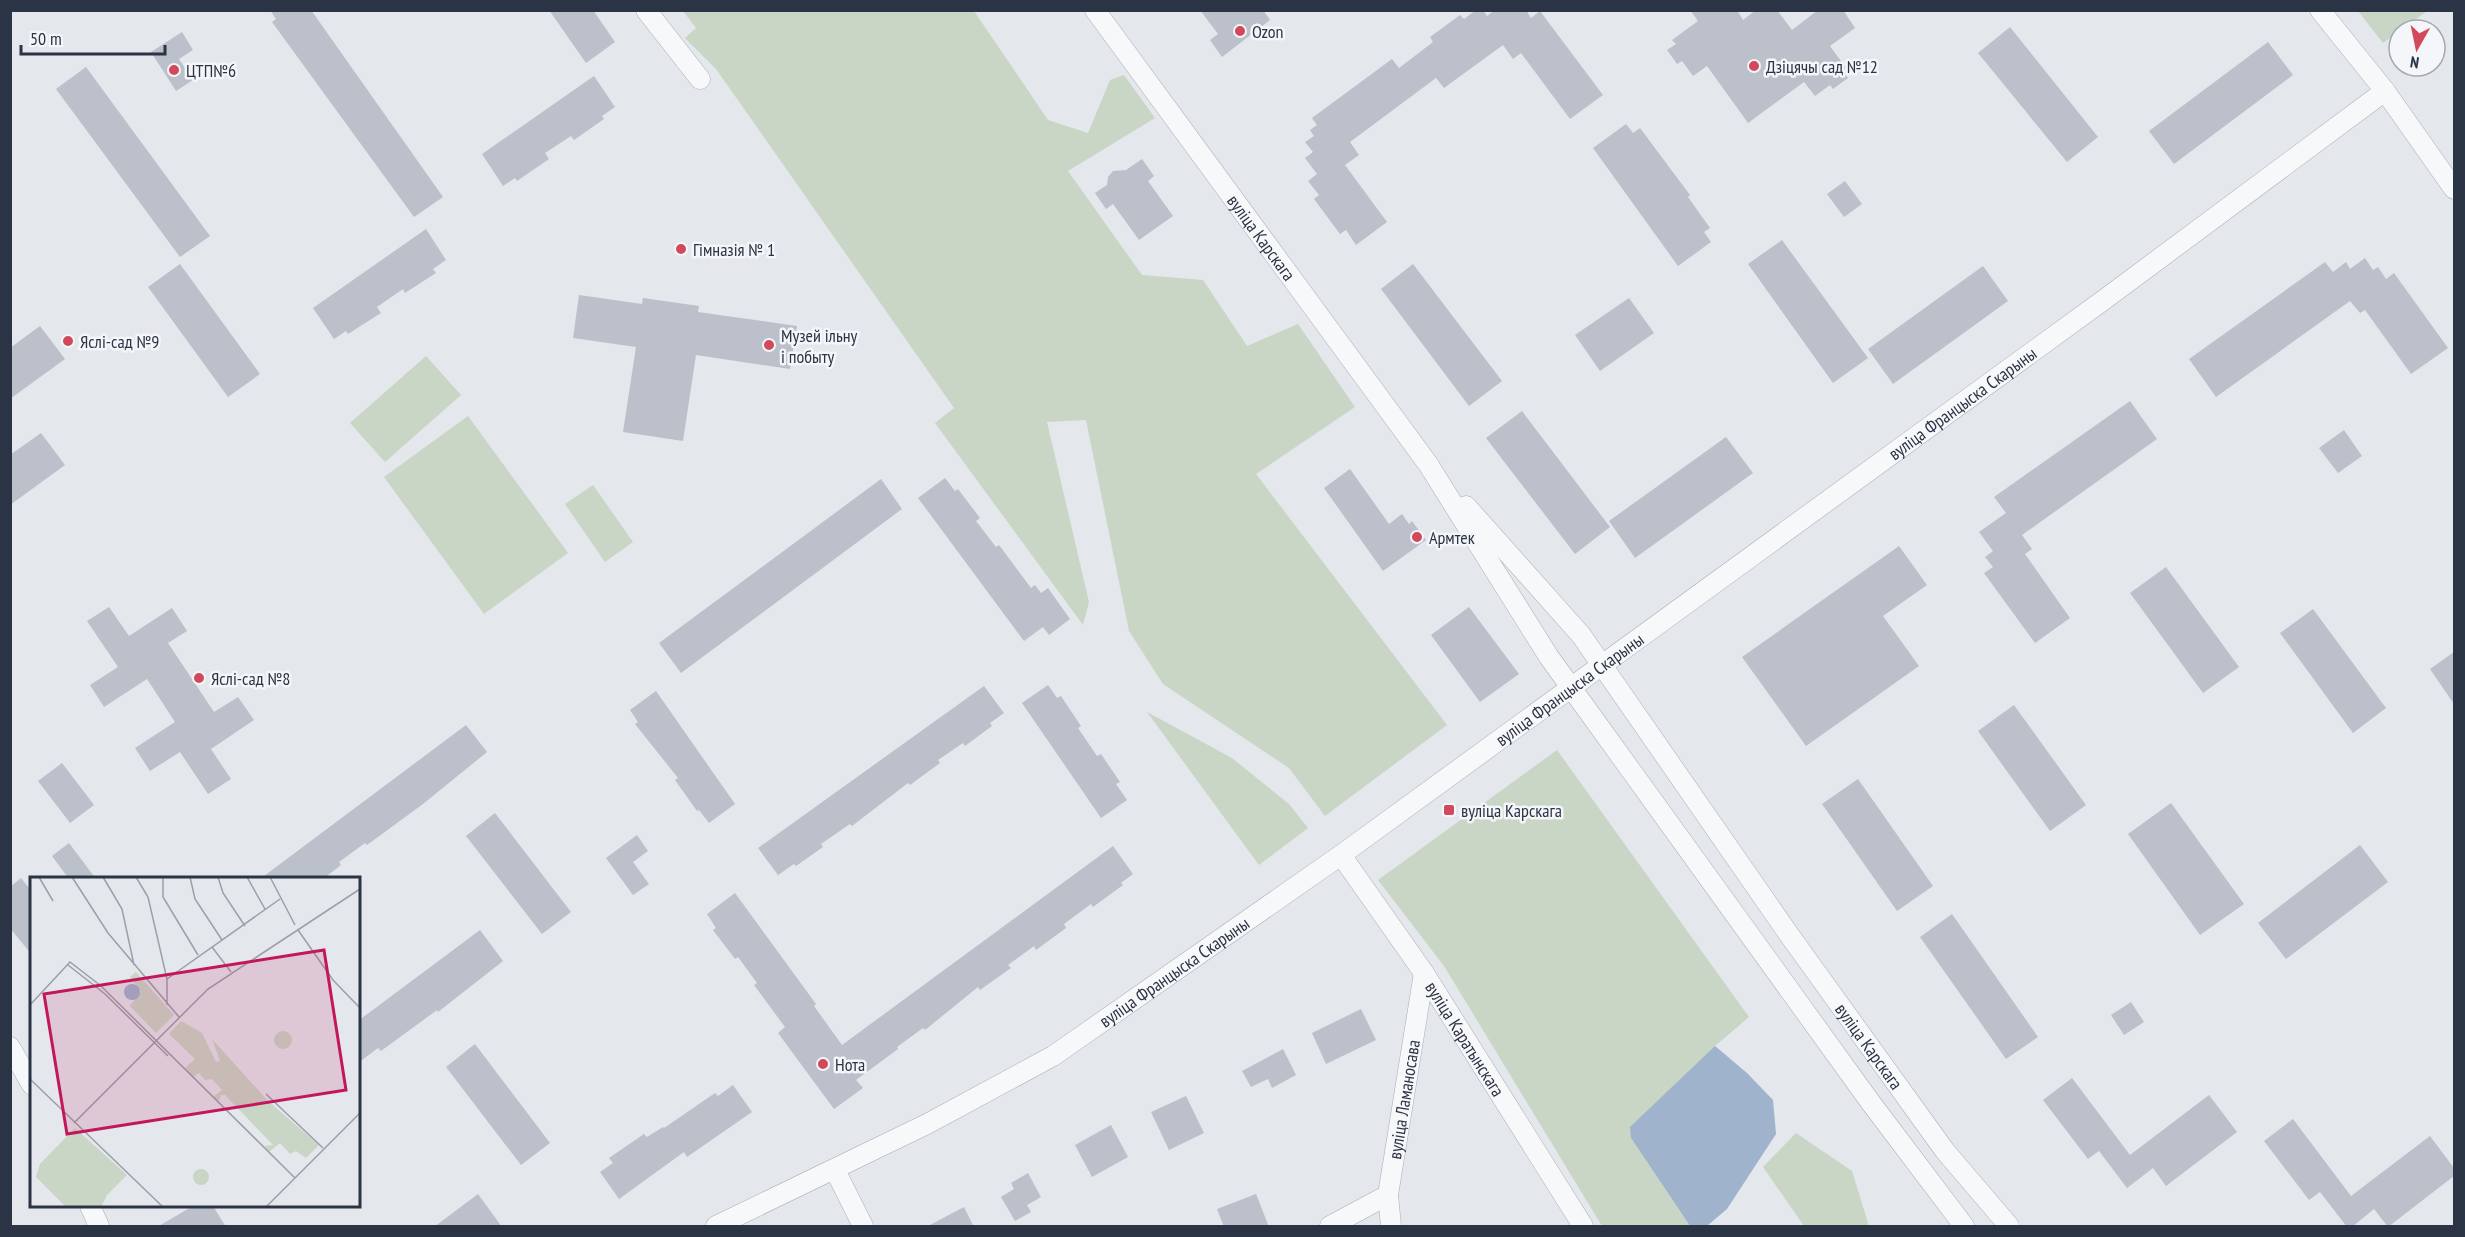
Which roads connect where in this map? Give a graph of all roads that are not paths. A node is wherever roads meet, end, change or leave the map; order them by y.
1 (646, 10) edge
2 (1095, 10) edge
3 (2320, 10) edge
4 (699, 79) dead end
5 (2385, 91) junction
6 (2454, 189) edge
7 (1428, 464) junction
8 (1601, 665) junction
9 (1571, 686) junction
10 (1341, 855) junction
11 (1424, 973) junction
12 (10, 1047) edge
13 (30, 1082) edge
14 (835, 1170) junction
15 (1388, 1195) junction
16 (90, 1207) edge
17 (99, 1227) edge
18 (716, 1227) edge
19 (863, 1227) edge
20 (1330, 1227) edge
21 (1391, 1227) edge
22 (1582, 1227) edge
23 (1964, 1227) edge
24 (2009, 1227) edge

1 - 4 street
2 - 7 street, вуліца Карскага
3 - 5 street
5 - 6 street
5 - 8 street, вуліца Францыска Скарыны
7 - 8 street, вуліца Карскага
7 - 9 street, вуліца Карскага
8 - 9 street, вуліца Францыска Скарыны
8 - 24 street, вуліца Карскага
9 - 10 street, вуліца Францыска Скарыны
9 - 23 street, вуліца Карскага
10 - 11 street, вуліца Каратынскага
10 - 14 street, вуліца Францыска Скарыны
11 - 15 street, вуліца Ламаносава
11 - 22 street, вуліца Каратынскага
12 - 13 street
14 - 18 street, вуліца Францыска Скарыны
14 - 19 street
15 - 20 street
15 - 21 street, вуліца Ламаносава
16 - 17 street

